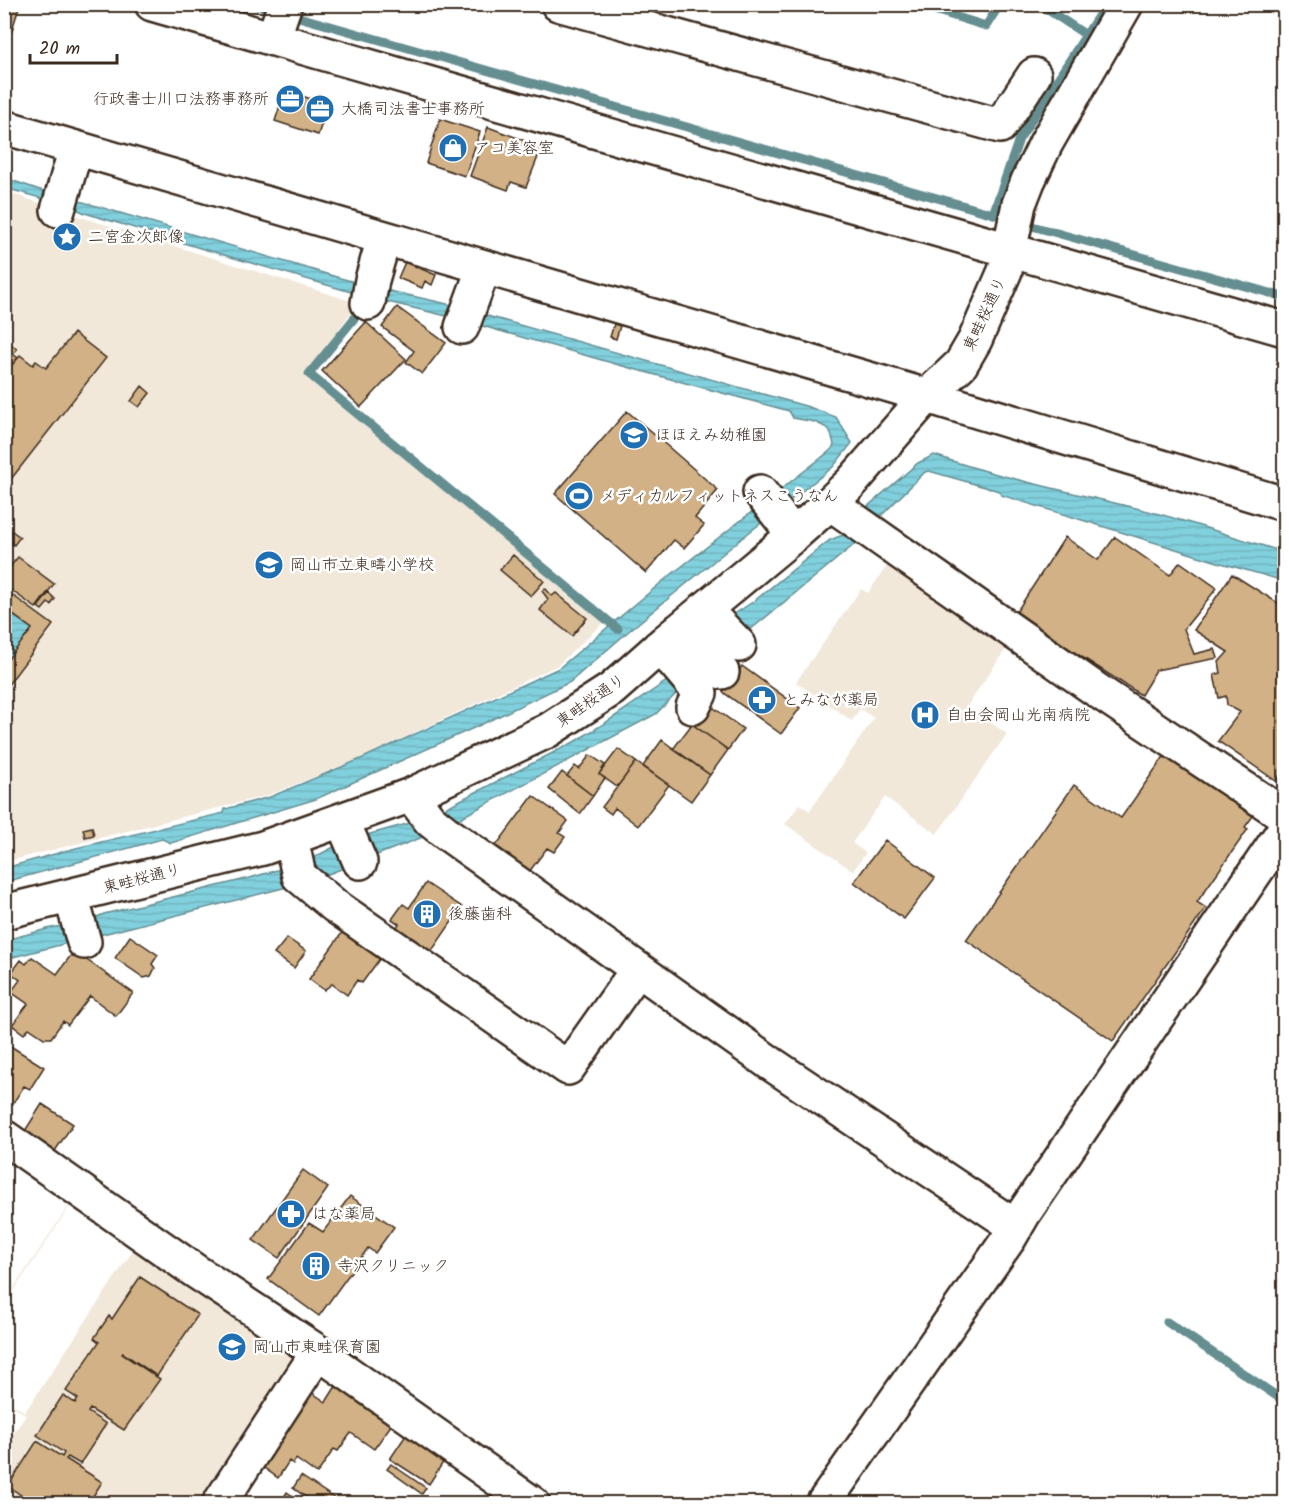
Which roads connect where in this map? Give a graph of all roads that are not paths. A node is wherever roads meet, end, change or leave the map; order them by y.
1 (152, 4) edge
2 (558, 4) edge
3 (1126, 4) edge
4 (280, 18) edge
5 (1034, 75) dead end
6 (4, 127) edge
7 (76, 148) junction
8 (61, 199) dead end
9 (384, 238) junction
10 (1011, 250) junction
11 (484, 267) junction
12 (370, 292) dead end
13 (466, 316) dead end
14 (1284, 329) edge
15 (927, 396) junction
16 (1284, 504) edge
17 (849, 516) junction
18 (1284, 815) edge
19 (429, 816) junction
20 (1284, 830) edge
21 (295, 857) junction
22 (4, 912) edge
23 (638, 969) junction
24 (4, 1137) edge
25 (1016, 1227) junction
26 (318, 1352) junction
27 (219, 1503) edge
28 (533, 1503) edge
29 (823, 1503) edge

1 - 4 street
2 - 5 street
3 - 10 street, 東畦桜通り
4 - 10 street
6 - 7 street
7 - 8 street
7 - 9 street
9 - 11 street
9 - 12 street
10 - 14 street
10 - 15 street, 東畦桜通り
11 - 13 street
11 - 15 street
15 - 16 street
15 - 17 street, 東畦桜通り
17 - 18 street
17 - 19 street, 東畦桜通り
19 - 21 street, 東畦桜通り
19 - 23 street
20 - 25 street
21 - 22 street, 東畦桜通り
21 - 23 street
23 - 25 street
24 - 26 street
25 - 29 street
26 - 27 street
26 - 28 street

